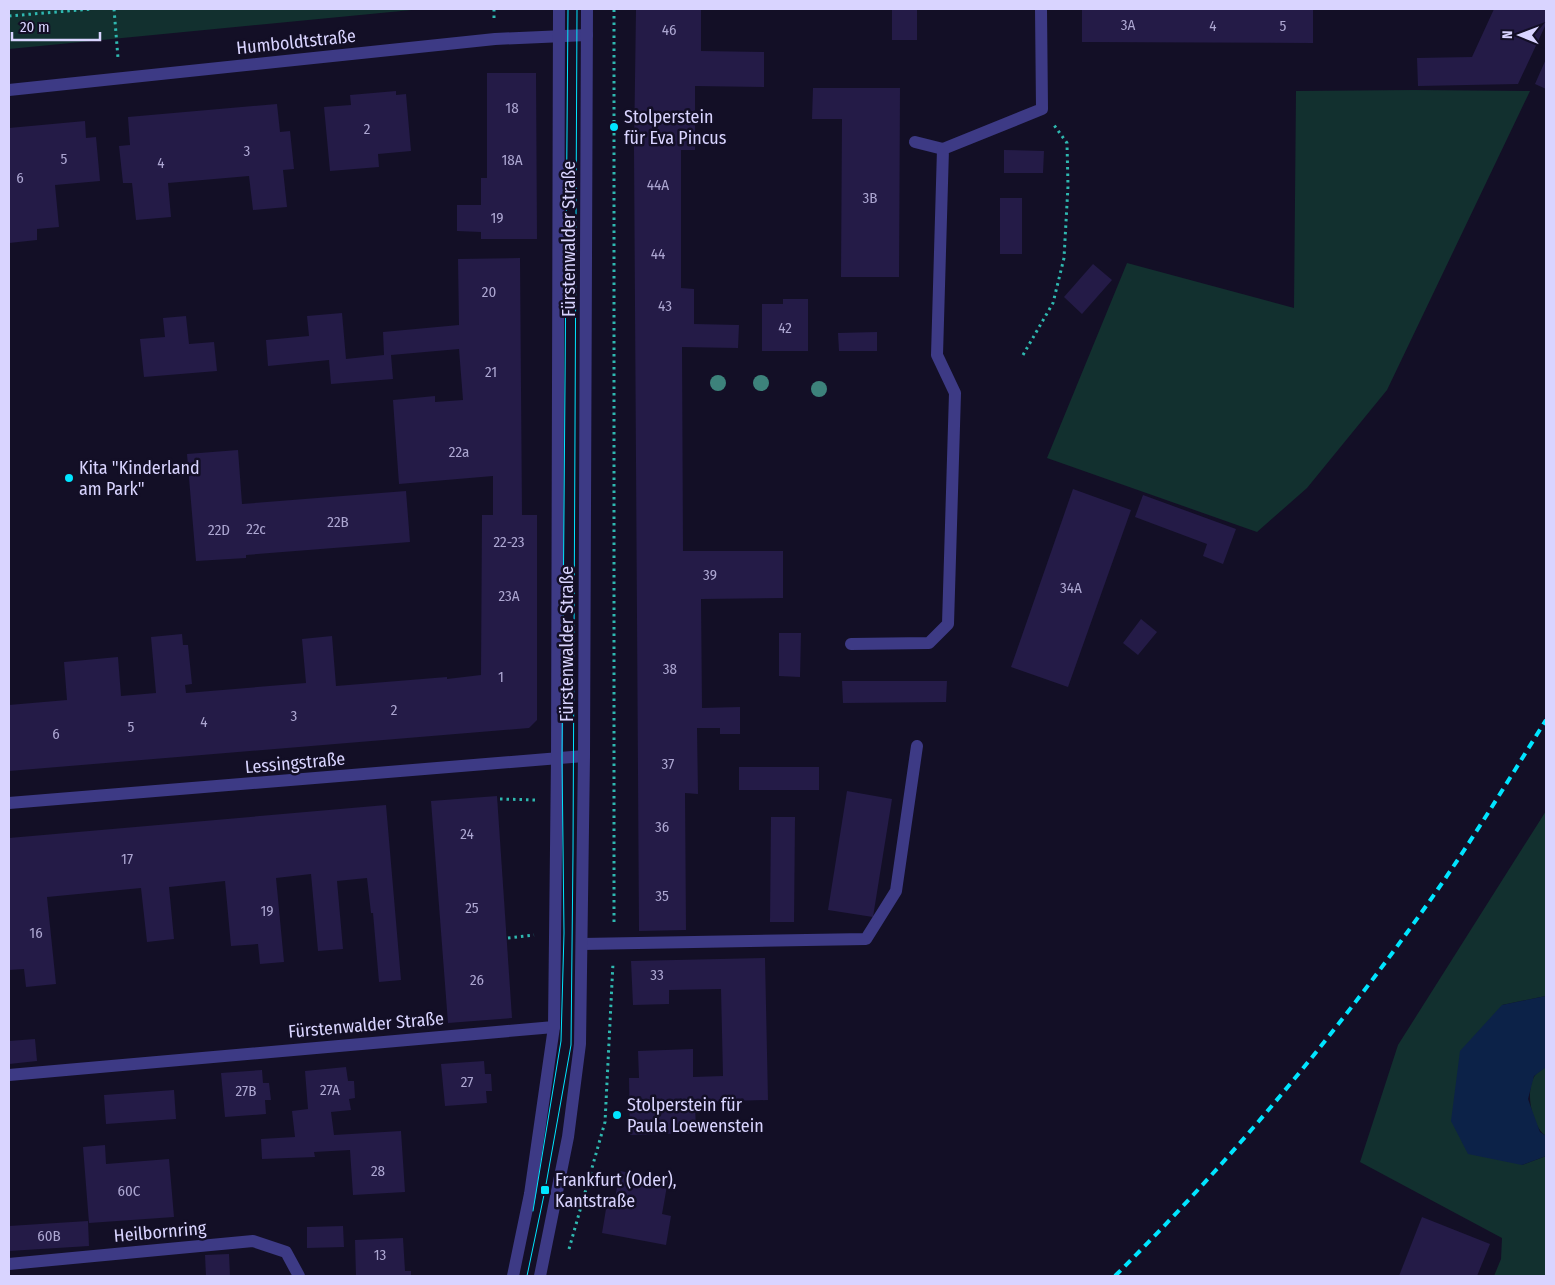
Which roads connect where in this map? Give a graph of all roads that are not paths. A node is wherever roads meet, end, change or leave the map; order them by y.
1 (559, 9) edge
2 (587, 9) edge
3 (1041, 9) edge
4 (587, 35) junction
5 (559, 37) junction
6 (9, 90) edge
7 (915, 142) dead end
8 (943, 148) junction
9 (851, 644) dead end
10 (917, 746) dead end
11 (584, 756) junction
12 (557, 759) junction
13 (9, 803) edge
14 (582, 944) junction
15 (554, 1027) junction
16 (9, 1075) edge
17 (9, 1264) edge
18 (299, 1276) edge
19 (513, 1276) edge
20 (540, 1276) edge

1 - 5 street, Fürstenwalder Straße
2 - 4 street, Fürstenwalder Straße
3 - 8 street
4 - 5 street, Humboldtstraße
4 - 11 street, Fürstenwalder Straße
5 - 6 street, Humboldtstraße
5 - 12 street, Fürstenwalder Straße
7 - 8 street
8 - 9 street
10 - 14 street
11 - 12 street, Lessingstraße
11 - 14 street, Fürstenwalder Straße
12 - 13 street, Lessingstraße
12 - 15 street, Fürstenwalder Straße
14 - 20 street, Fürstenwalder Straße
15 - 16 street, Fürstenwalder Straße
15 - 19 street, Fürstenwalder Straße
17 - 18 street, Heilbornring

